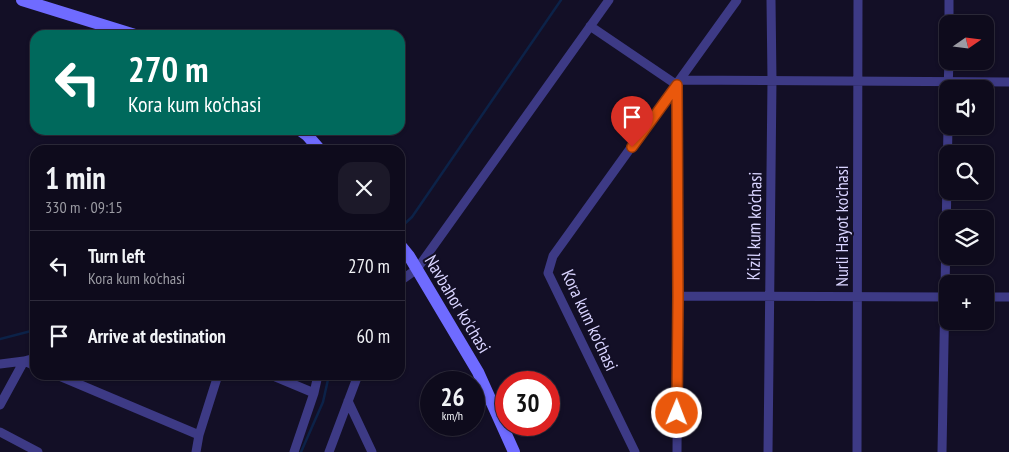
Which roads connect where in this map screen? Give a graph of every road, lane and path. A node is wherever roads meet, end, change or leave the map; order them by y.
1 (22, 0) edge
2 (609, 0) edge
3 (737, 0) edge
4 (771, 0) edge
5 (858, 0) edge
6 (949, 0) edge
7 (949, 15) edge
8 (590, 26) junction
9 (119, 30) edge
10 (772, 80) junction
11 (857, 81) junction
12 (678, 82) junction
13 (1009, 82) edge
14 (994, 83) edge
15 (939, 85) edge
16 (307, 135) edge
17 (948, 135) edge
18 (316, 145) edge
19 (405, 251) edge
20 (417, 270) junction
21 (946, 275) edge
22 (405, 278) edge
23 (678, 296) junction
24 (769, 296) junction
25 (858, 297) junction
26 (939, 297) edge
27 (994, 297) edge
28 (1009, 297) edge
29 (945, 330) edge
30 (30, 359) edge
31 (24, 361) junction
32 (0, 364) edge
33 (30, 364) edge
34 (69, 380) edge
35 (216, 380) edge
36 (283, 380) edge
37 (317, 380) edge
38 (356, 380) edge
39 (314, 393) junction
40 (348, 401) junction
41 (0, 405) edge
42 (0, 432) edge
43 (198, 435) junction
44 (38, 452) edge
45 (196, 452) edge
46 (294, 452) edge
47 (329, 452) edge
48 (372, 452) edge
49 (514, 452) edge
50 (635, 452) edge
51 (677, 452) edge
52 (768, 452) edge
53 (857, 452) edge
54 (942, 452) edge

1 - 9 main road
2 - 8 street
3 - 12 street, Kora kum ko'chasi
4 - 10 street, Kizil kum ko'chasi
5 - 11 street, Nurli Hayot ko'chasi
6 - 7 street
8 - 12 street
8 - 20 street
10 - 11 street
10 - 12 street
10 - 24 street, Kizil kum ko'chasi
11 - 15 street
11 - 25 street, Nurli Hayot ko'chasi
12 - 23 street
12 - 50 street, Kora kum ko'chasi
13 - 14 street
16 - 18 main road
17 - 21 street
19 - 20 main road, Navbahor ko'chasi
20 - 22 street
20 - 49 main road, Navbahor ko'chasi
23 - 24 street
23 - 51 street
24 - 25 street
24 - 52 street, Kizil kum ko'chasi
25 - 26 street
25 - 53 street, Nurli Hayot ko'chasi
27 - 28 street
29 - 54 street
30 - 31 street
31 - 32 street
31 - 33 street
31 - 41 street
34 - 43 street
35 - 43 street
36 - 39 street
37 - 39 street
38 - 40 street
39 - 46 street
40 - 47 street
40 - 48 street
42 - 44 street
43 - 45 street

